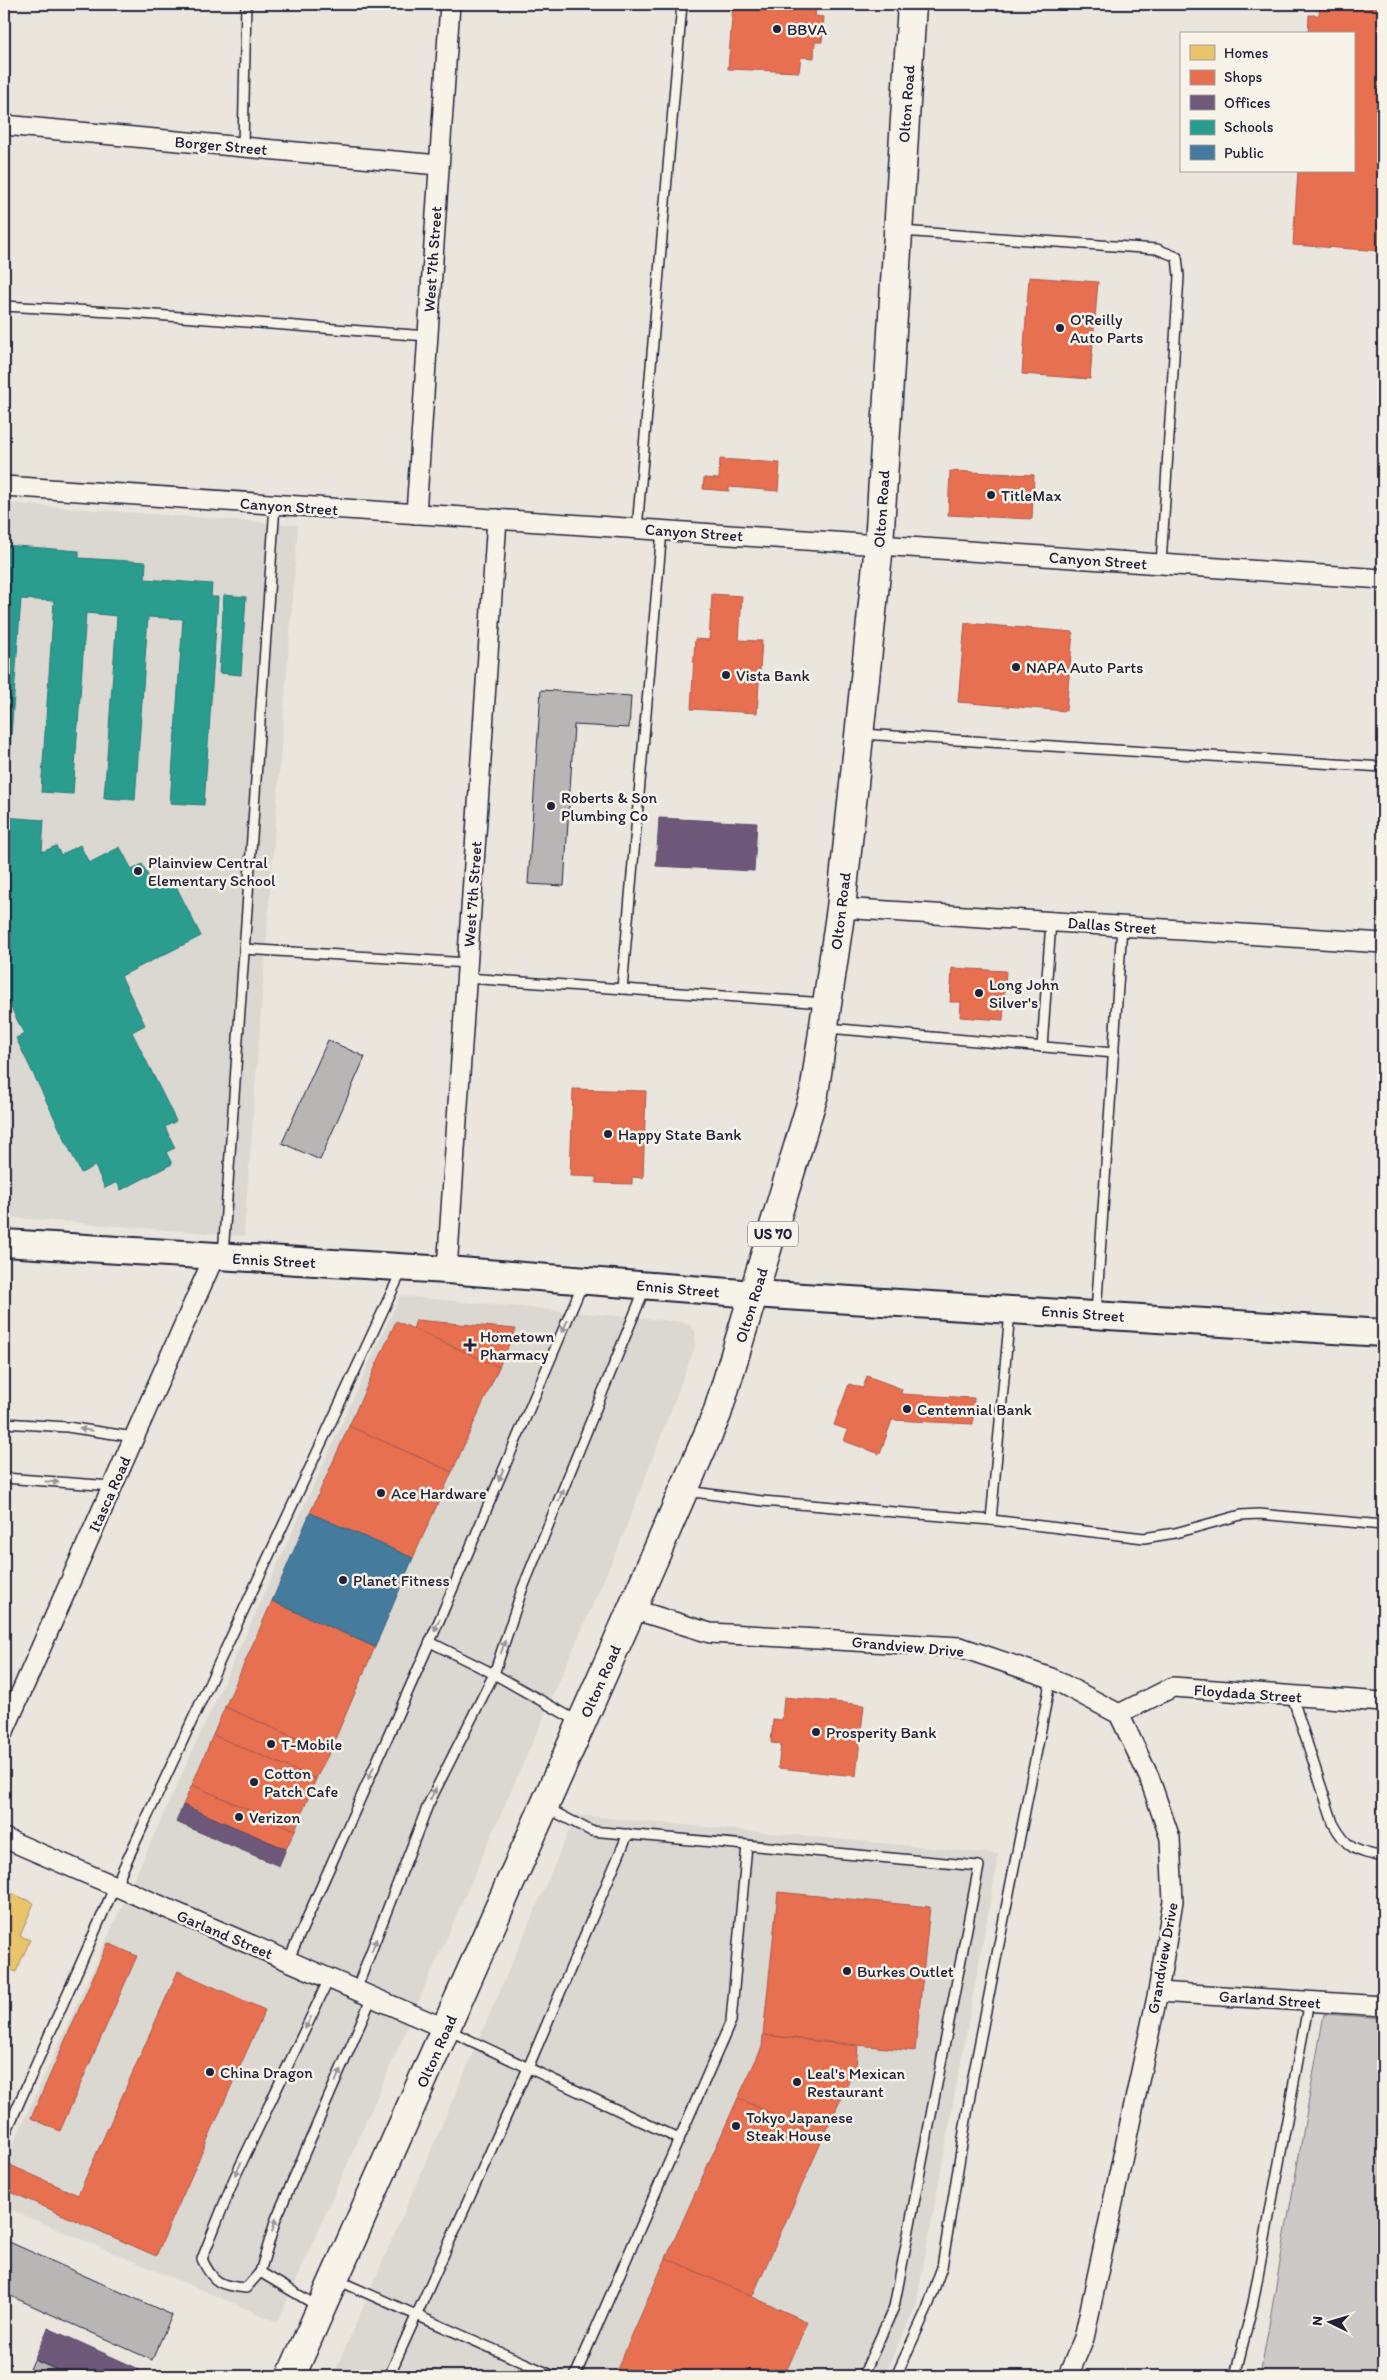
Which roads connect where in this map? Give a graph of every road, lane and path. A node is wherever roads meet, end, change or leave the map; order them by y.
1 (246, 4) edge
2 (450, 4) edge
3 (682, 4) edge
4 (912, 4) edge
5 (4, 125) edge
6 (243, 147) junction
7 (438, 165) junction
8 (898, 230) junction
9 (4, 306) edge
10 (428, 336) junction
11 (4, 486) edge
12 (275, 505) junction
13 (416, 514) junction
14 (497, 519) junction
15 (637, 528) junction
16 (662, 530) junction
17 (879, 545) junction
18 (1161, 564) junction
19 (1383, 579) edge
20 (859, 733) junction
21 (1383, 767) edge
22 (841, 908) junction
23 (1051, 922) junction
24 (1122, 926) junction
25 (1383, 942) edge
26 (244, 949) junction
27 (467, 970) junction
28 (622, 989) junction
29 (826, 1016) junction
30 (1042, 1047) junction
31 (1114, 1052) junction
32 (4, 1243) edge
33 (218, 1257) junction
34 (403, 1268) junction
35 (447, 1270) junction
36 (584, 1281) junction
37 (646, 1286) junction
38 (754, 1294) junction
39 (1011, 1309) junction
40 (1096, 1314) junction
41 (1383, 1333) edge
42 (4, 1423) edge
43 (134, 1436) junction
44 (4, 1478) edge
45 (112, 1486) junction
46 (684, 1490) junction
47 (991, 1520) junction
48 (1383, 1524) edge
49 (632, 1609) junction
50 (430, 1642) junction
51 (494, 1674) junction
52 (1051, 1678) junction
53 (1292, 1696) junction
54 (1383, 1702) edge
55 (1119, 1714) junction
56 (581, 1724) junction
57 (4, 1731) edge
58 (544, 1806) junction
59 (628, 1834) junction
60 (4, 1838) edge
61 (747, 1845) junction
62 (1383, 1857) edge
63 (114, 1886) junction
64 (288, 1961) junction
65 (330, 1979) junction
66 (1158, 1992) junction
67 (364, 1994) junction
68 (1309, 2002) junction
69 (1383, 2006) edge
70 (446, 2029) junction
71 (528, 2068) junction
72 (4, 2137) edge
73 (679, 2139) junction
74 (260, 2272) junction
75 (335, 2279) junction
76 (321, 2309) junction
77 (417, 2315) junction
78 (292, 2376) edge
79 (389, 2376) edge
80 (554, 2376) edge
81 (574, 2376) edge
82 (863, 2376) edge
83 (896, 2376) edge
84 (1068, 2376) edge
85 (1235, 2376) edge

1 - 6 lane
2 - 7 street, West 7th Street
3 - 15 lane
4 - 8 main road, Olton Road / US 70
5 - 6 street, Borger Street
6 - 7 street, Borger Street
7 - 10 street, West 7th Street
8 - 17 main road, Olton Road / US 70
8 - 18 lane
9 - 10 lane
10 - 13 street, West 7th Street
11 - 12 street, Canyon Street
12 - 13 street, Canyon Street
12 - 26 lane
13 - 14 street, Canyon Street
14 - 15 street, Canyon Street
14 - 27 street, West 7th Street
15 - 16 street, Canyon Street
16 - 17 street, Canyon Street
16 - 28 lane
17 - 18 street, Canyon Street
17 - 20 main road, Olton Road / US 70
18 - 19 street, Canyon Street
20 - 21 lane
20 - 22 main road, Olton Road / US 70
22 - 23 street, Dallas Street
22 - 29 main road, Olton Road / US 70
23 - 24 street, Dallas Street
23 - 30 lane
24 - 25 street, Dallas Street
24 - 31 lane
26 - 27 lane
26 - 33 lane
27 - 28 lane
27 - 35 street, West 7th Street
28 - 29 lane
29 - 30 lane
29 - 38 main road, Olton Road / US 70
30 - 31 lane
31 - 40 lane
32 - 33 main road, Ennis Street
33 - 34 main road, Ennis Street
33 - 43 street, Itasca Road
34 - 35 main road, Ennis Street
34 - 63 lane
35 - 36 main road, Ennis Street
36 - 37 main road, Ennis Street
36 -> 50 lane
37 - 38 main road, Ennis Street
51 -> 37 lane
38 - 39 main road, Ennis Street
38 - 46 main road, Olton Road / US 70
39 - 40 main road, Ennis Street
39 - 47 lane
40 - 41 main road, Ennis Street
43 -> 42 lane
43 - 45 street, Itasca Road
44 -> 45 lane
45 - 57 street, Itasca Road
46 - 47 lane
46 - 49 main road, Olton Road / US 70
47 - 48 lane
49 - 52 street, Grandview Drive
49 - 56 main road, Olton Road / US 70
50 - 51 lane
50 -> 64 lane
51 - 56 lane
67 -> 51 lane
52 - 55 street, Grandview Drive
52 - 83 lane
53 - 54 street, Floydada Street
53 - 55 street, Floydada Street
53 - 62 lane
55 - 66 street, Grandview Drive
56 - 58 main road, Olton Road / US 70
58 - 59 lane
58 - 70 main road, Olton Road / US 70
59 - 61 lane
59 - 71 lane
60 - 63 street, Garland Street
61 - 73 lane
61 - 82 lane
63 - 64 street, Garland Street
63 - 72 lane
64 - 65 street, Garland Street
65 - 67 street, Garland Street
65 -> 74 lane
66 - 68 street, Garland Street
66 - 84 street, Grandview Drive
67 - 70 street, Garland Street
74 -> 67 lane
68 - 69 street, Garland Street
68 - 85 lane
70 - 71 lane
70 - 75 main road, Olton Road / US 70
71 - 73 lane
71 - 77 lane
73 - 81 lane
74 - 76 lane
75 - 76 main road, Olton Road / US 70
75 - 77 lane
76 - 78 main road, Olton Road / US 70
77 - 79 lane
77 - 80 lane

